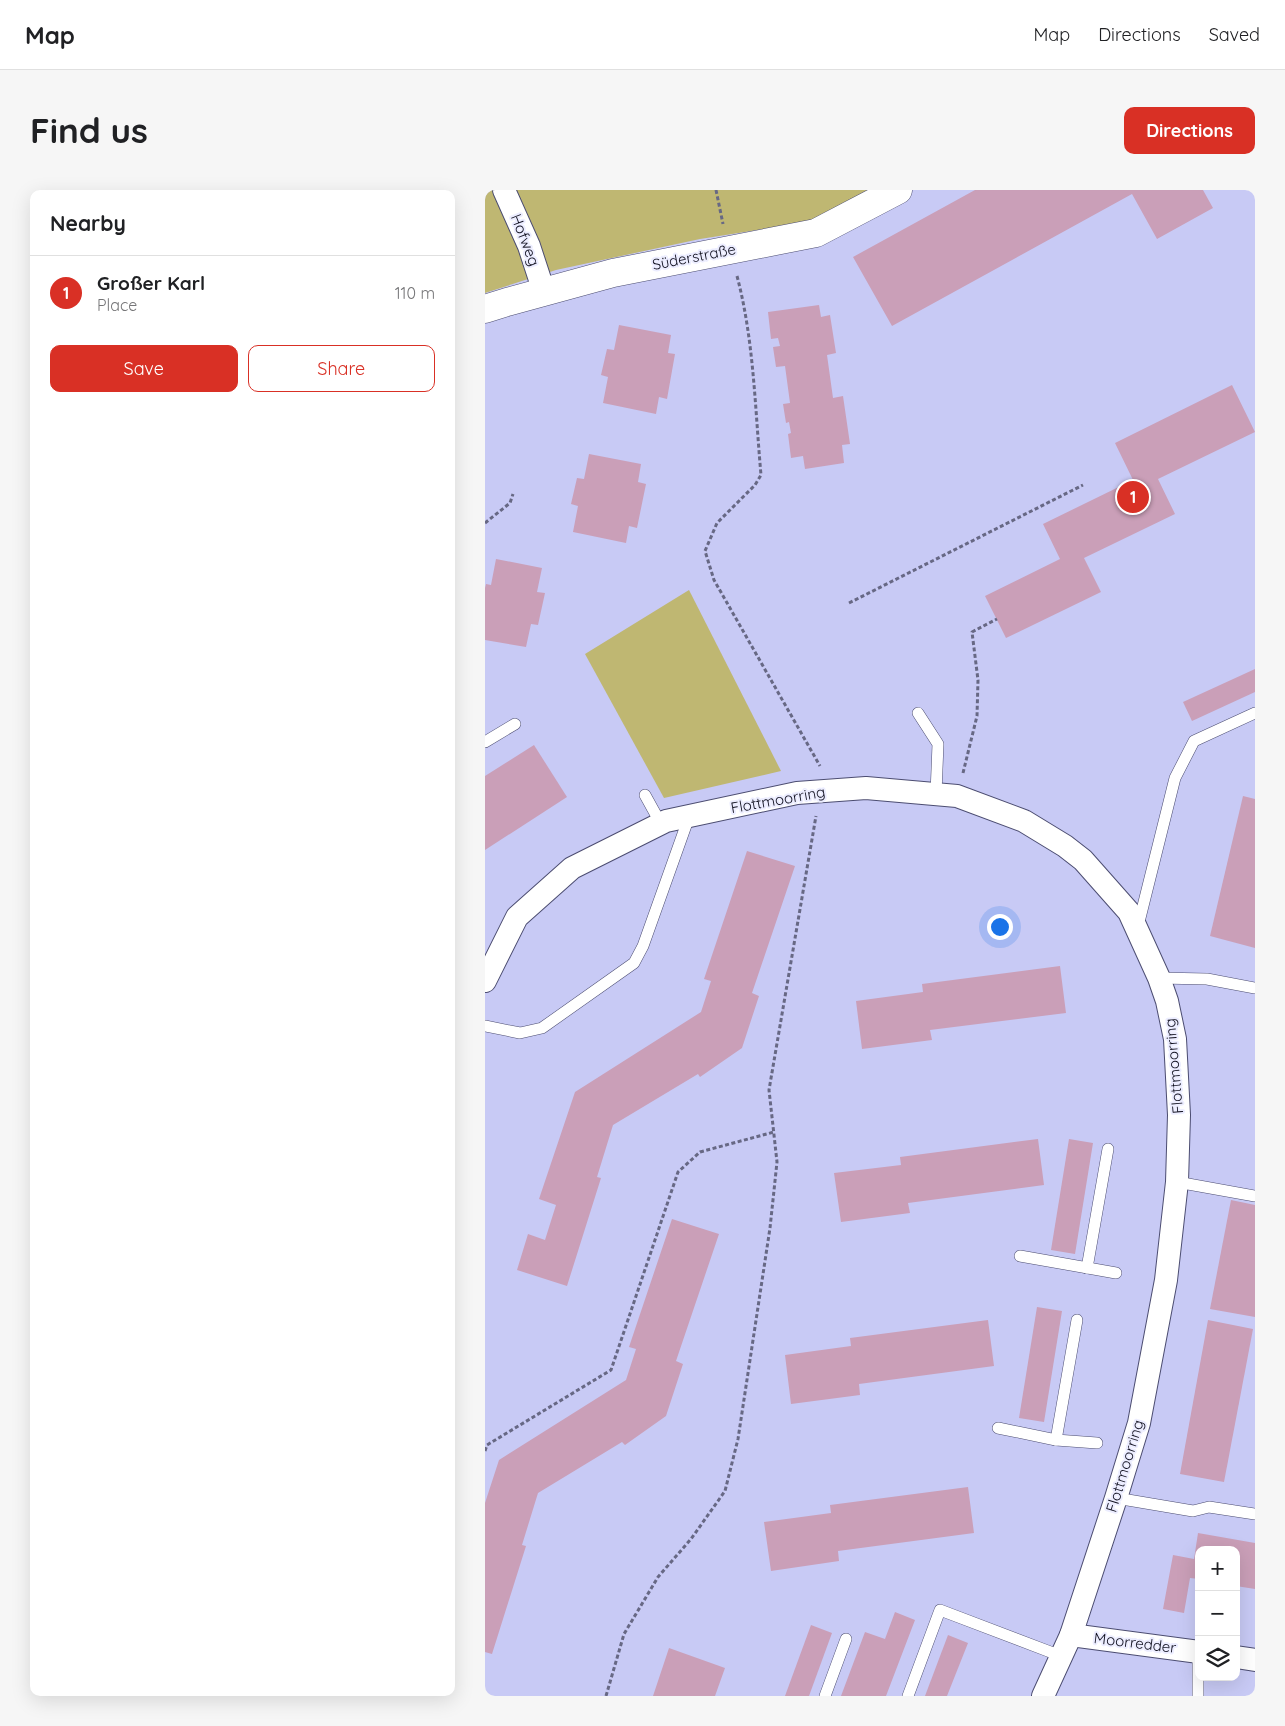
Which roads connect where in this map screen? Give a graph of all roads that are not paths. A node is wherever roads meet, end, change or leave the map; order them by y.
1 (504, 190) edge
2 (897, 190) edge
3 (544, 292) junction
4 (485, 309) edge
5 (918, 713) dead end
6 (1255, 713) edge
7 (515, 724) dead end
8 (485, 742) edge
9 (645, 795) dead end
10 (947, 795) junction
11 (689, 817) junction
12 (661, 824) junction
13 (1137, 930) junction
14 (1159, 978) junction
15 (485, 982) edge
16 (1255, 988) edge
17 (485, 1026) edge
18 (1108, 1149) dead end
19 (1177, 1182) junction
20 (1255, 1196) edge
21 (1020, 1256) dead end
22 (1087, 1268) junction
23 (1116, 1273) dead end
24 (1077, 1320) dead end
25 (998, 1428) dead end
26 (1056, 1440) junction
27 (1097, 1443) dead end
28 (1117, 1498) junction
29 (1255, 1514) edge
30 (1071, 1635) junction
31 (846, 1639) dead end
32 (1195, 1652) edge
33 (1061, 1656) junction
34 (1240, 1658) edge
35 (1255, 1660) edge
36 (1198, 1681) edge
37 (825, 1696) edge
38 (907, 1696) edge
39 (1043, 1696) edge
40 (1198, 1696) edge

1 - 3 street, Hofweg
2 - 3 street, Süderstraße
3 - 4 street, Süderstraße
5 - 10 lane
6 - 13 lane
7 - 8 lane
9 - 12 lane
10 - 11 street, Flottmoorring
10 - 13 street, Flottmoorring
11 - 12 street, Flottmoorring
11 - 17 lane
12 - 15 street, Flottmoorring
13 - 14 street, Flottmoorring
14 - 16 lane
14 - 19 street, Flottmoorring
18 - 22 lane
19 - 20 lane
19 - 28 street, Flottmoorring
21 - 22 lane
22 - 23 lane
24 - 26 lane
25 - 26 lane
26 - 27 lane
28 - 29 lane
28 - 30 street, Flottmoorring
30 - 32 street, Moorredder
30 - 33 street, Flottmoorring
31 - 37 lane
33 - 38 lane
33 - 39 street, Flottmoorring
34 - 35 street
36 - 40 lane

